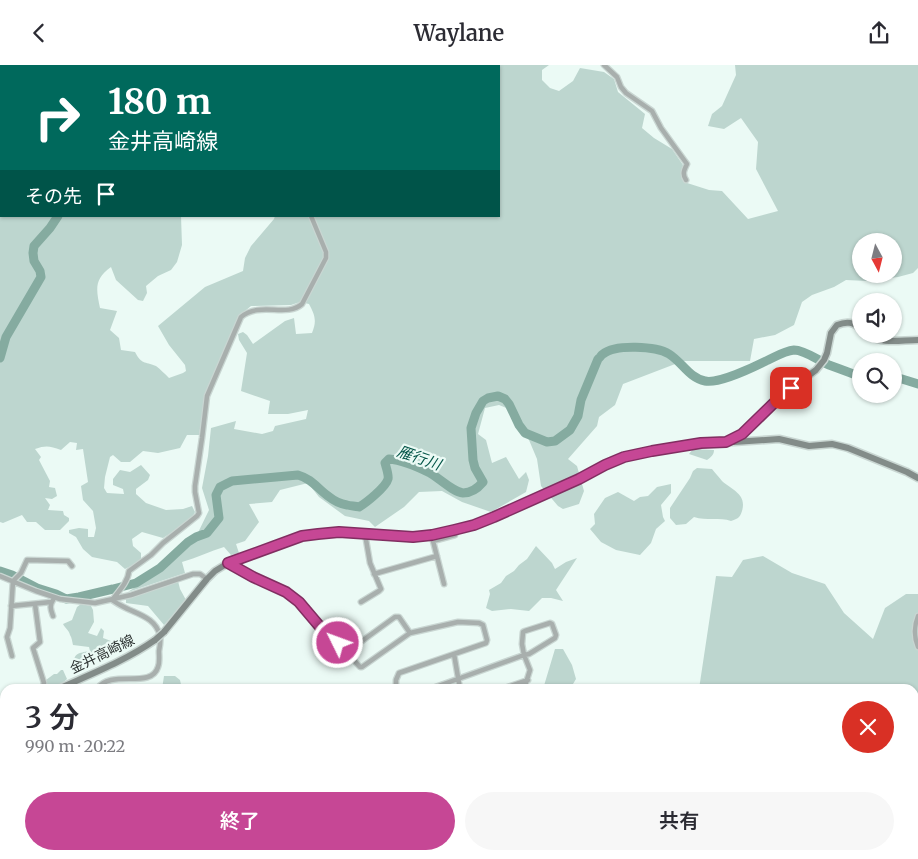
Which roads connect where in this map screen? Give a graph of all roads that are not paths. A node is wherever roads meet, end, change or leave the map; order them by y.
1 (604, 65) edge
2 (686, 180) dead end
3 (311, 217) edge
4 (852, 323) edge
5 (918, 340) edge
6 (902, 341) edge
7 (726, 442) junction
8 (918, 478) edge
9 (454, 530) junction
10 (366, 534) junction
11 (437, 556) junction
12 (228, 563) junction
13 (72, 566) dead end
14 (374, 574) junction
15 (0, 576) edge
16 (15, 579) junction
17 (207, 579) junction
18 (444, 584) dead end
19 (55, 597) junction
20 (112, 600) junction
21 (51, 602) junction
22 (361, 602) dead end
23 (34, 604) junction
24 (10, 607) junction
25 (53, 616) dead end
26 (918, 616) edge
27 (410, 633) junction
28 (918, 647) edge
29 (347, 652) junction
30 (454, 654) junction
31 (524, 655) junction
32 (12, 656) dead end
33 (458, 679) junction
34 (528, 680) junction
35 (44, 684) edge
36 (69, 684) edge
37 (100, 684) edge
38 (396, 684) edge
39 (444, 684) edge
40 (459, 684) edge
41 (516, 684) edge
42 (526, 684) edge

1 - 2 street
3 - 20 street
4 - 7 main road
5 - 6 main road
7 - 8 main road
7 - 9 main road
9 - 10 main road
9 - 11 street
10 - 12 main road
10 - 14 street
11 - 14 street
11 - 18 street
12 - 17 main road
12 - 29 street
13 - 16 street
14 - 22 street
15 - 16 street
16 - 19 street
16 - 24 street
17 - 20 street
17 - 36 main road, 金井高崎線, bridge
19 - 20 street
19 - 21 street
20 - 37 street
21 - 23 street
21 - 25 street
23 - 24 street
23 - 35 street
24 - 32 street
26 - 28 street
27 - 29 street
27 - 29 street
27 - 30 street
30 - 33 street
30 - 38 street
31 - 31 street
31 - 33 street
31 - 34 street
33 - 39 street
33 - 40 street
34 - 41 street
34 - 42 street

